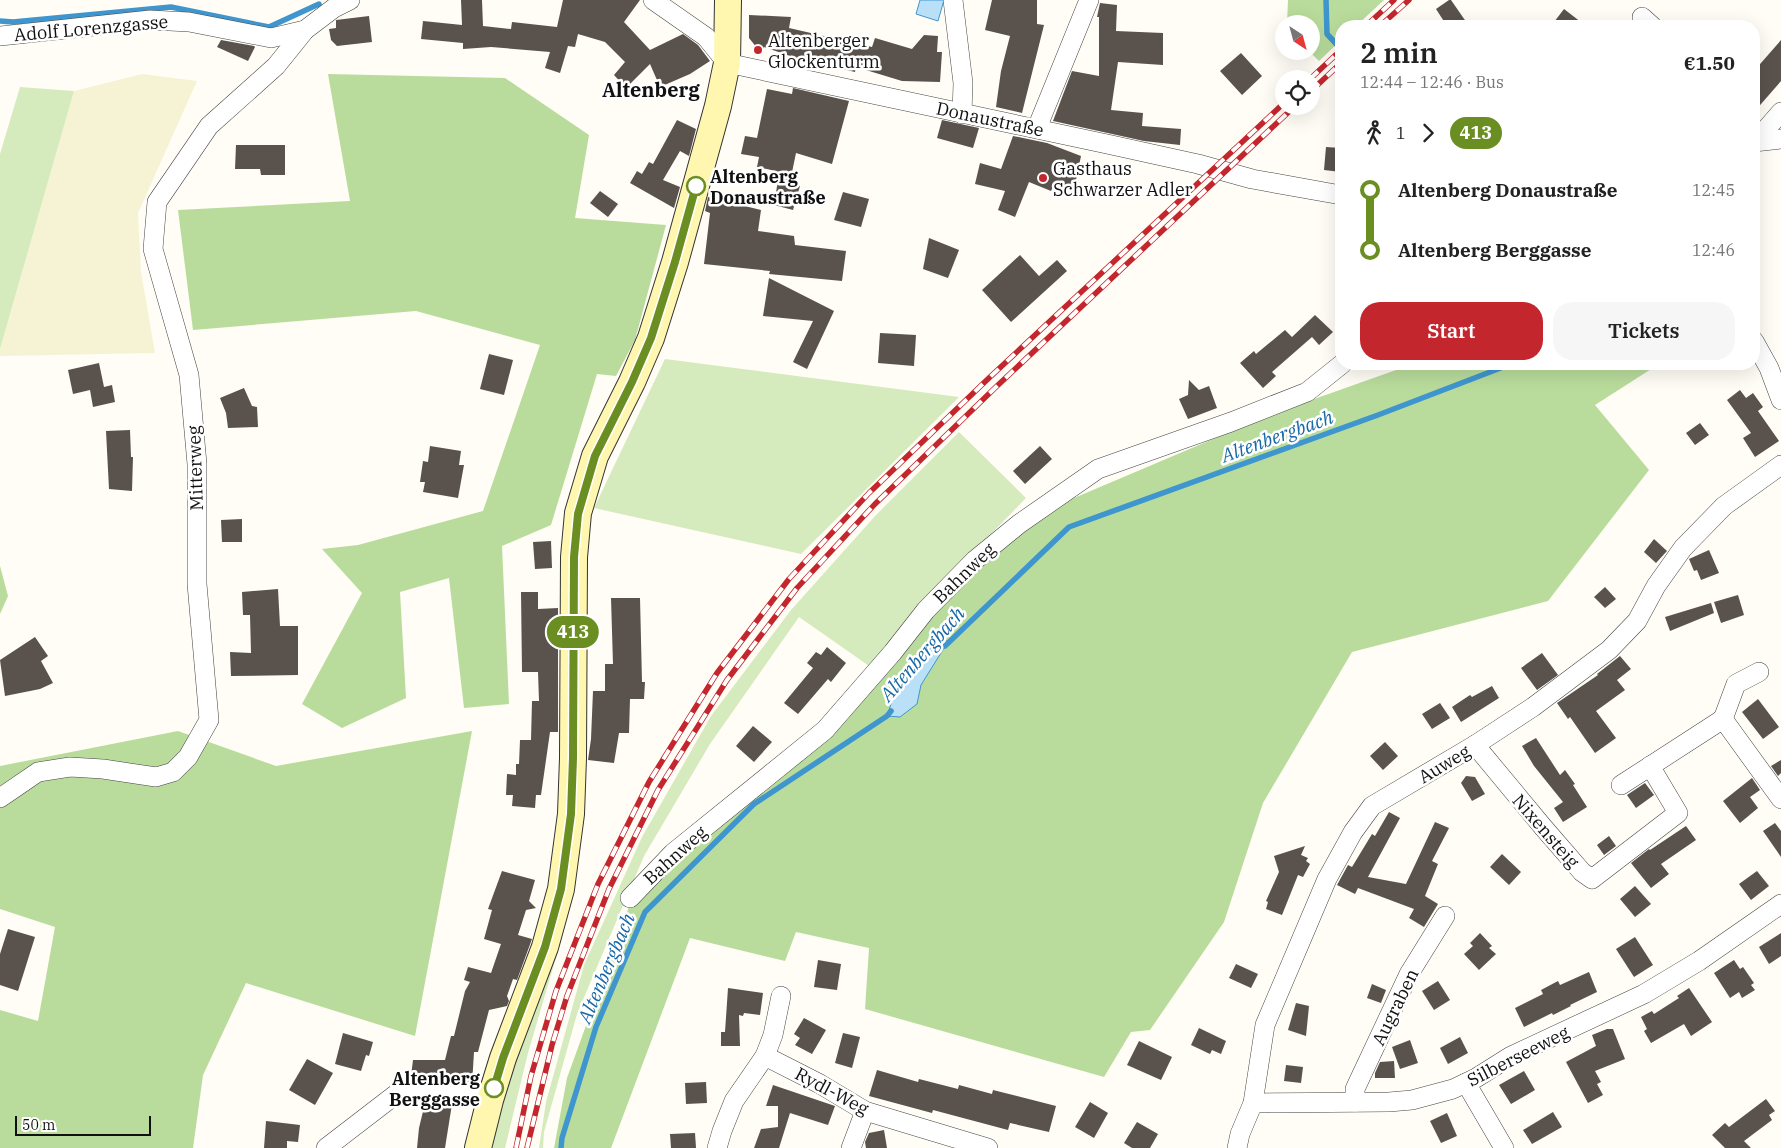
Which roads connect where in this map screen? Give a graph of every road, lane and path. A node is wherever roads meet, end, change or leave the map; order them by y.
1 (350, 0) edge
2 (653, 0) edge
3 (728, 0) edge
4 (953, 0) edge
5 (1089, 0) edge
6 (306, 30) junction
7 (0, 36) edge
8 (727, 63) junction
9 (1781, 112) edge
10 (962, 114) junction
11 (1037, 128) junction
12 (1767, 128) edge
13 (1335, 194) edge
14 (1760, 352) edge
15 (1335, 370) edge
16 (1781, 400) edge
17 (1781, 465) edge
18 (1759, 672) dead end
19 (1723, 719) junction
20 (1475, 746) junction
21 (1650, 766) junction
22 (1621, 785) dead end
23 (0, 798) edge
24 (1781, 799) edge
25 (630, 898) dead end
26 (1781, 904) edge
27 (1445, 916) dead end
28 (781, 996) dead end
29 (765, 1056) junction
30 (1466, 1083) junction
31 (490, 1100) junction
32 (1355, 1102) junction
33 (1253, 1103) junction
34 (865, 1111) junction
35 (980, 1147) edge
36 (326, 1148) edge
37 (478, 1148) edge
38 (717, 1148) edge
39 (851, 1148) edge
40 (1237, 1148) edge
41 (1504, 1148) edge

1 - 6 street, Adolf Lorenzgasse
2 - 8 street
3 - 8 main road
4 - 10 street
5 - 11 street
6 - 7 street, Adolf Lorenzgasse
6 - 23 street, Mitterweg
8 - 10 street, Donaustraße
8 - 31 main road
9 - 12 street
10 - 11 street, Donaustraße
11 - 13 street, Donaustraße
14 - 16 street
15 - 25 street, Bahnweg
17 - 20 street, Auweg
18 - 19 street
19 - 21 street
19 - 24 street
20 - 21 street, Nixensteig
20 - 33 street, Auweg
21 - 22 street
26 - 30 street, Silberseeweg
27 - 32 street, Augraben
28 - 29 street
29 - 34 street, Rydl-Weg
29 - 38 street
30 - 32 street, Silberseeweg
30 - 41 street
31 - 36 street
31 - 37 main road
32 - 33 street, Silberseeweg
33 - 40 street, Auweg
34 - 35 street, Rydl-Weg
34 - 39 street

